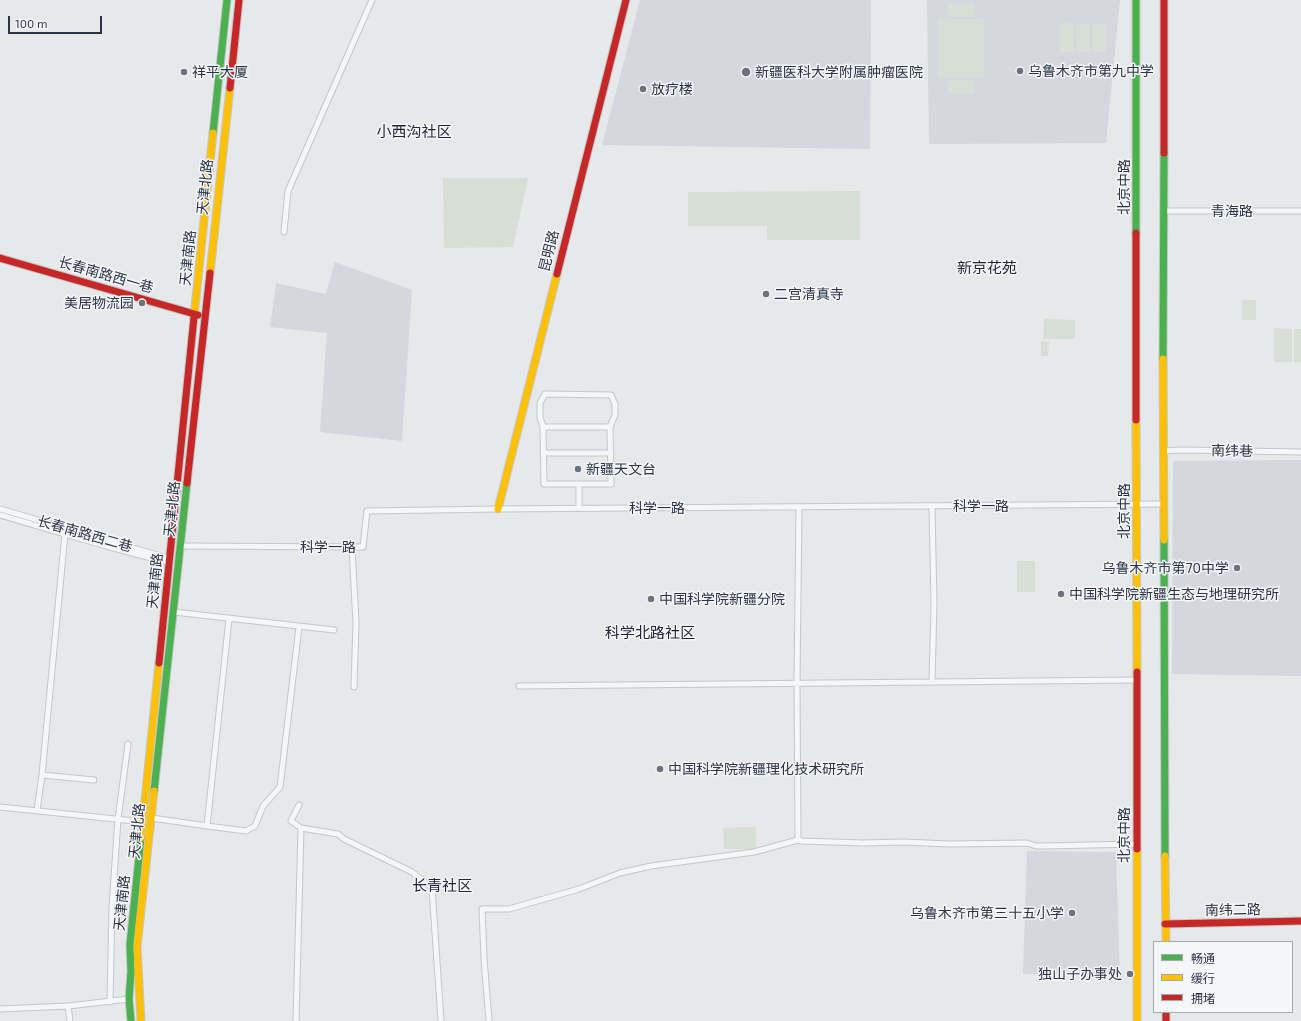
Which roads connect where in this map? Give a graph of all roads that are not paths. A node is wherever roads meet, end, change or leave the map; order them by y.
1 (227, 0) edge
2 (239, 0) edge
3 (372, 0) edge
4 (626, 0) edge
5 (1136, 0) edge
6 (1164, 0) edge
7 (1164, 211) junction
8 (1301, 212) edge
9 (284, 232) dead end
10 (0, 258) edge
11 (195, 314) junction
12 (204, 316) junction
13 (610, 427) junction
14 (543, 428) junction
15 (1163, 451) junction
16 (1301, 452) edge
17 (544, 453) junction
18 (611, 453) junction
19 (181, 460) junction
20 (190, 460) junction
21 (579, 484) junction
22 (1163, 504) junction
23 (1137, 505) junction
24 (932, 506) junction
25 (799, 507) junction
26 (579, 508) junction
27 (0, 509) edge
28 (498, 509) junction
29 (0, 515) edge
30 (65, 534) junction
31 (181, 546) junction
32 (352, 547) junction
33 (170, 561) junction
34 (174, 612) junction
35 (229, 619) junction
36 (299, 627) junction
37 (334, 630) dead end
38 (162, 633) junction
39 (172, 633) junction
40 (1137, 680) junction
41 (932, 682) junction
42 (797, 683) junction
43 (519, 686) dead end
44 (354, 687) dead end
45 (128, 744) dead end
46 (42, 775) junction
47 (94, 780) dead end
48 (299, 805) dead end
49 (0, 807) edge
50 (37, 811) junction
51 (152, 818) junction
52 (118, 819) junction
53 (144, 822) junction
54 (207, 826) junction
55 (301, 828) junction
56 (798, 840) junction
57 (1137, 844) junction
58 (1301, 921) edge
59 (1165, 924) junction
60 (1166, 941) edge
61 (129, 999) junction
62 (110, 1002) junction
63 (68, 1006) junction
64 (0, 1009) edge
65 (70, 1021) edge
66 (131, 1021) edge
67 (141, 1021) edge
68 (296, 1021) edge
69 (442, 1021) edge
70 (489, 1021) edge
71 (1137, 1021) edge

1 - 11 street, 天津南路
2 - 12 street, 天津北路
3 - 9 street
4 - 28 street, 昆明路
5 - 23 street, 北京中路
6 - 7 street
7 - 8 street, 青海路
7 - 15 street
10 - 11 street, 长春南路西一巷
11 - 12 street, 长春南路西一巷
11 - 19 street, 天津南路
12 - 20 street, 天津北路
13 - 14 street
13 - 14 street
13 - 18 street
14 - 17 street
15 - 16 street, 南纬巷
15 - 22 street
17 - 18 street
17 - 21 street
18 - 21 street
19 - 20 street
19 - 33 street, 天津南路
20 - 31 street, 天津北路
21 - 26 street
22 - 23 street, 科学一路
22 - 59 street
23 - 24 street, 科学一路
23 - 40 street, 北京中路
24 - 25 street, 科学一路
24 - 41 street
25 - 26 street, 科学一路
25 - 42 street
26 - 28 street, 科学一路
27 - 33 street, 长春南路西二巷
28 - 32 street, 科学一路
29 - 30 street, 长春南路西二巷
30 - 33 street, 长春南路西二巷
30 - 46 street
31 - 32 street, 科学一路
31 - 34 street, 天津北路
32 - 44 street
33 - 38 street, 天津南路
34 - 35 street
34 - 39 street, 天津北路
35 - 36 street
35 - 54 street
36 - 37 street
36 - 54 street
38 - 39 street
38 - 53 street, 天津南路
39 - 51 street, 天津北路
40 - 41 street
40 - 57 street, 北京中路
41 - 42 street
42 - 43 street
42 - 56 street
45 - 52 street
46 - 47 street
46 - 50 street
48 - 55 street
49 - 50 street
50 - 52 street
51 - 54 street
51 - 67 street, 天津北路
52 - 53 street
52 - 62 street
53 - 61 street, 天津南路
55 - 68 street
55 - 69 street
56 - 57 street
56 - 70 street
57 - 71 street, 北京中路
58 - 59 street, 南纬二路
59 - 60 street
61 - 62 street
61 - 66 street, 天津南路
62 - 63 street
63 - 64 street
63 - 65 street

